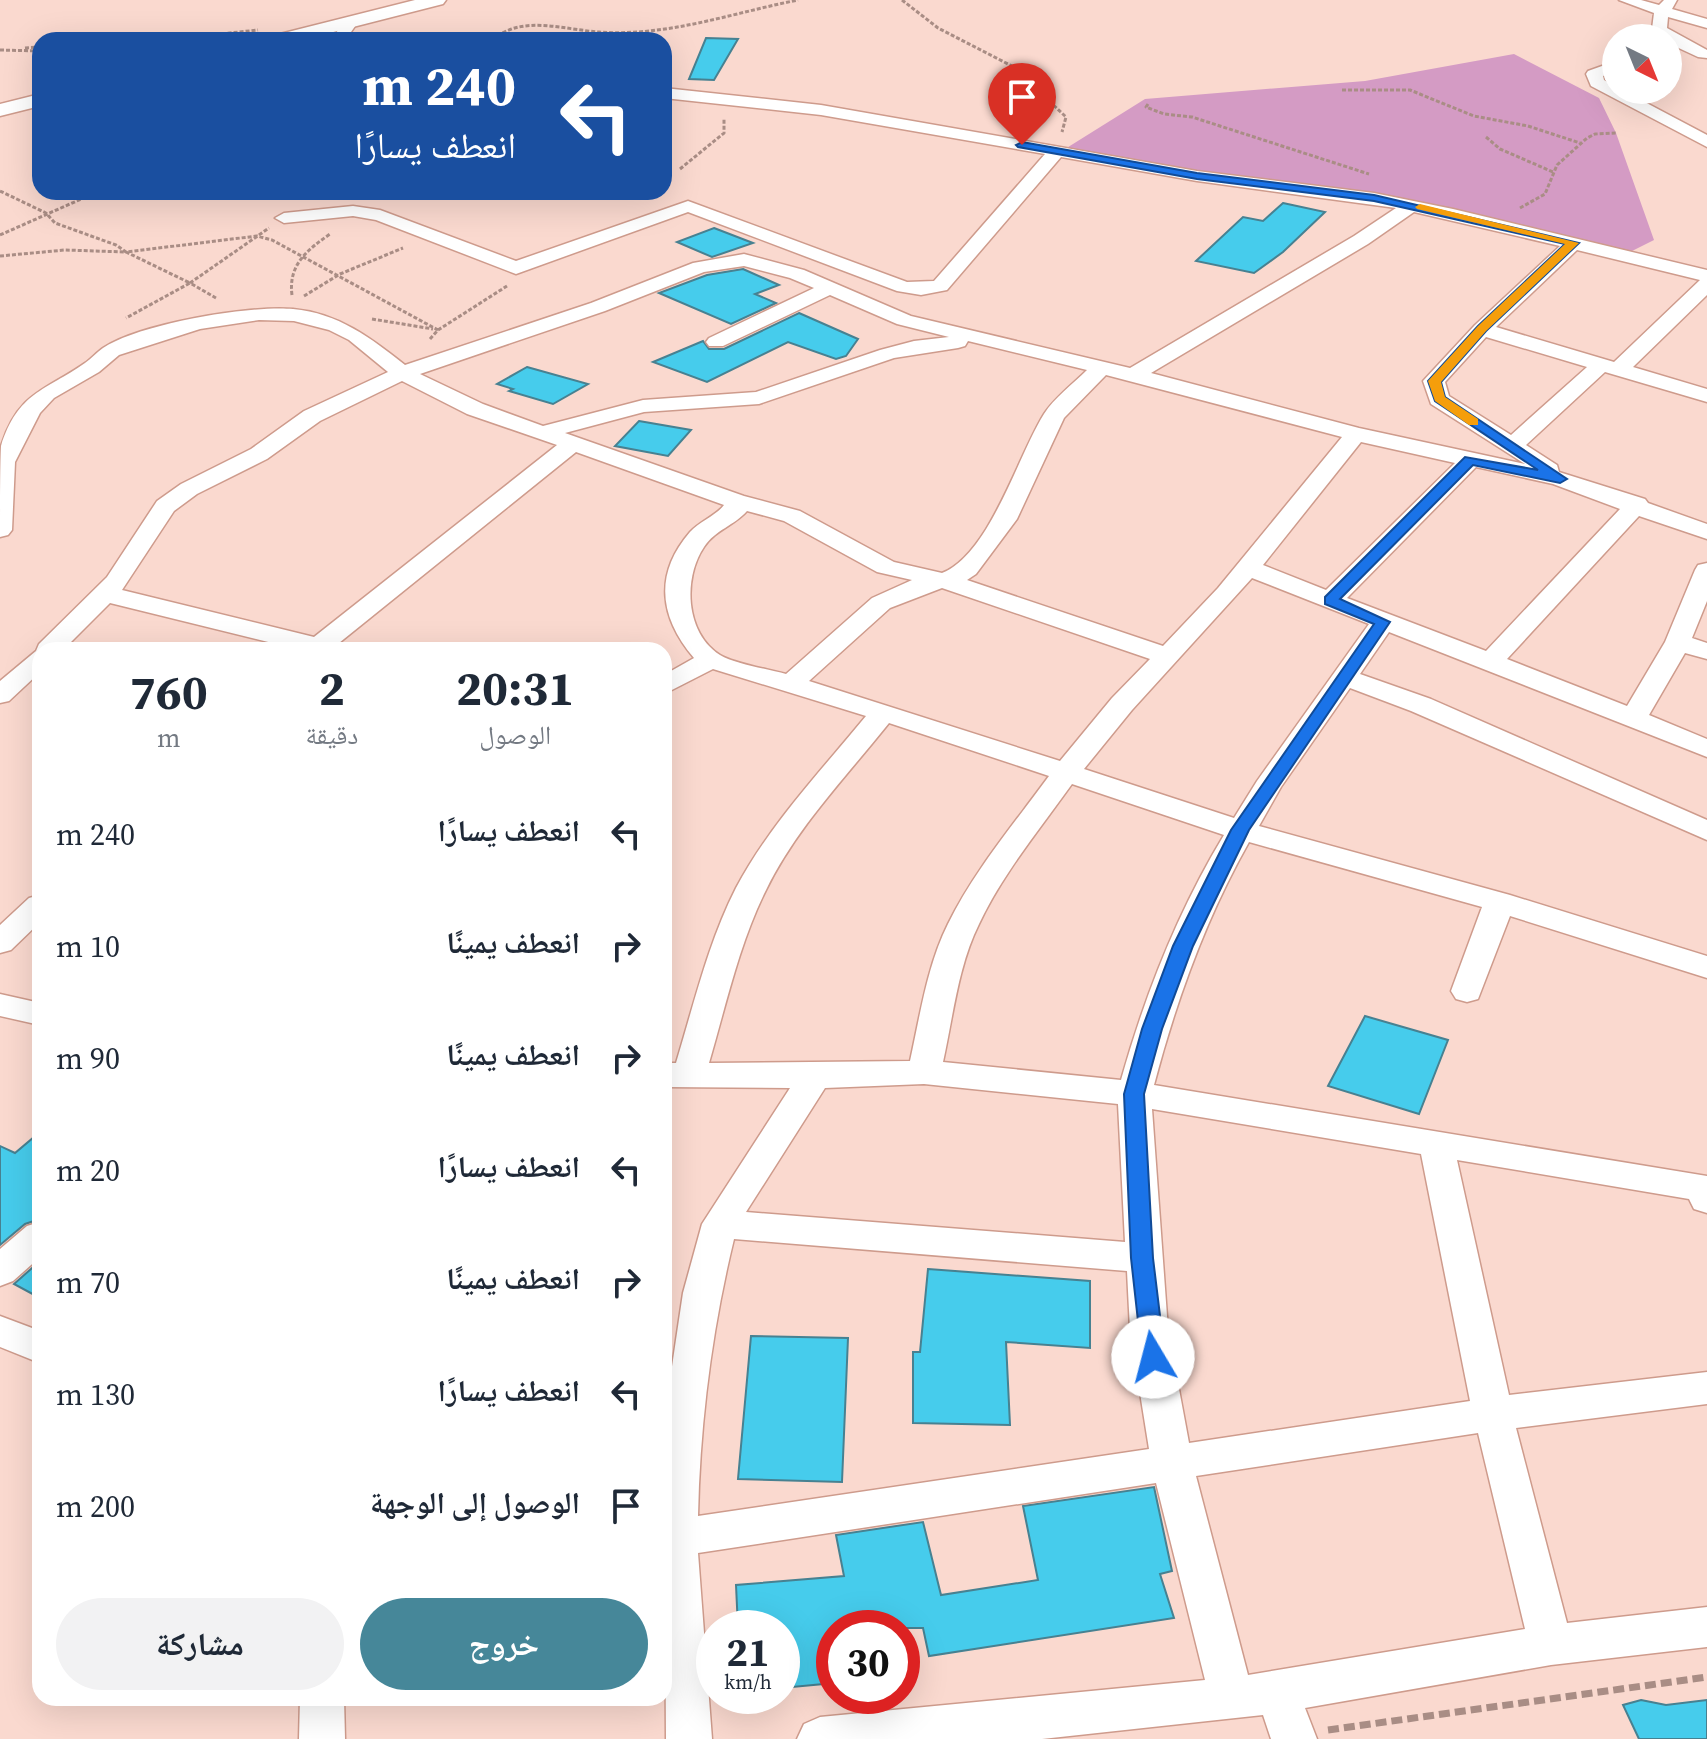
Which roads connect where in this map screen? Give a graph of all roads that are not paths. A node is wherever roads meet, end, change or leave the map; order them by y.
1 (437, 0) edge
2 (1626, 0) edge
3 (1667, 6) edge
4 (1707, 24) edge
5 (351, 31) edge
6 (1706, 54) edge
7 (1682, 57) edge
8 (1602, 71) edge
9 (1602, 86) edge
10 (672, 94) edge
11 (32, 102) edge
12 (1636, 104) edge
13 (0, 110) edge
14 (1707, 142) edge
15 (1050, 150) junction
16 (1412, 205) junction
17 (284, 218) road end
18 (1574, 243) junction
19 (1707, 276) edge
20 (1707, 284) edge
21 (828, 289) junction
22 (1482, 329) junction
23 (980, 339) junction
24 (716, 342) dead end
25 (1102, 367) junction
26 (1611, 367) junction
27 (402, 373) junction
28 (1133, 375) junction
29 (1707, 396) edge
30 (541, 433) junction
31 (1356, 434) junction
32 (572, 444) junction
33 (1512, 446) junction
34 (1470, 460) junction
35 (2, 463) edge
36 (1560, 479) junction
37 (736, 501) junction
38 (1637, 504) junction
39 (0, 530) edge
40 (1707, 532) edge
41 (1248, 568) junction
42 (1707, 570) edge
43 (946, 581) junction
44 (105, 594) junction
45 (1330, 600) junction
46 (1383, 622) junction
47 (56, 642) edge
48 (299, 642) edge
49 (330, 642) edge
50 (1678, 642) junction
51 (1707, 651) edge
52 (1165, 655) junction
53 (710, 660) junction
54 (1490, 661) junction
55 (32, 665) edge
56 (1344, 677) junction
57 (672, 681) edge
58 (791, 684) junction
59 (0, 695) edge
60 (883, 712) junction
61 (1633, 719) junction
62 (1707, 749) edge
63 (1065, 774) junction
64 (1240, 830) junction
65 (1707, 831) edge
66 (1499, 902) junction
67 (32, 913) edge
68 (0, 943) edge
69 (1707, 967) edge
70 (1467, 991) dead end
71 (0, 1005) edge
72 (32, 1012) edge
73 (924, 1072) junction
74 (677, 1076) edge
75 (815, 1076) junction
76 (1134, 1094) junction
77 (1436, 1143) junction
78 (1706, 1192) edge
79 (720, 1224) junction
80 (32, 1243) edge
81 (1142, 1258) junction
82 (0, 1271) edge
83 (0, 1331) edge
84 (32, 1344) edge
85 (1707, 1388) edge
86 (1493, 1414) junction
87 (672, 1456) edge
88 (1172, 1464) junction
89 (676, 1538) junction
90 (1707, 1627) edge
91 (1551, 1645) junction
92 (1277, 1691) junction
93 (1232, 1699) junction
94 (322, 1706) edge
95 (322, 1739) edge
96 (689, 1739) edge
97 (820, 1739) edge
98 (1294, 1739) edge

1 - 5 street
2 - 3 street
3 - 4 street
3 - 6 street
6 - 7 street
8 - 9 street
10 - 15 street
11 - 13 street
12 - 14 street
15 - 16 street
15 - 17 street
16 - 18 street
16 - 28 street
18 - 19 street
18 - 22 street
20 - 26 street
21 - 23 street
21 - 24 street
21 - 27 street
22 - 26 street
22 - 33 street
23 - 25 street
23 - 30 street
25 - 28 street
25 - 43 street
26 - 29 street
26 - 33 street
27 - 30 street
27 - 35 street
27 - 44 street
28 - 31 street
30 - 32 street
31 - 34 street
31 - 41 street
32 - 37 street
32 - 49 street
33 - 36 street
34 - 36 street
34 - 45 street
35 - 39 street
36 - 38 street
37 - 43 street
37 - 53 street
38 - 40 street
38 - 54 street
41 - 45 street
41 - 52 street
42 - 50 street
43 - 52 street
43 - 58 street
44 - 47 street
44 - 48 street
45 - 46 street
46 - 54 street
46 - 56 street
50 - 51 street
50 - 61 street
52 - 63 street
53 - 57 street
53 - 58 street
54 - 61 street
55 - 59 street
56 - 64 street
56 - 65 street
58 - 60 street
60 - 63 street
60 - 74 street
61 - 62 street
63 - 64 street
63 - 73 street
64 - 66 street
64 - 76 street
66 - 69 street
66 - 70 street
67 - 68 street
71 - 72 street
73 - 75 street
73 - 76 street
74 - 75 street
75 - 79 street
76 - 77 street
76 - 81 street
77 - 78 street
77 - 86 street
79 - 81 street
79 - 87 street
80 - 82 street
81 - 88 street
83 - 84 street
85 - 86 street
86 - 88 street
86 - 91 street
87 - 89 street
88 - 89 street
88 - 93 street
89 - 96 street
90 - 91 street
91 - 92 street
92 - 93 street
92 - 98 street
93 - 97 street
94 - 95 street

